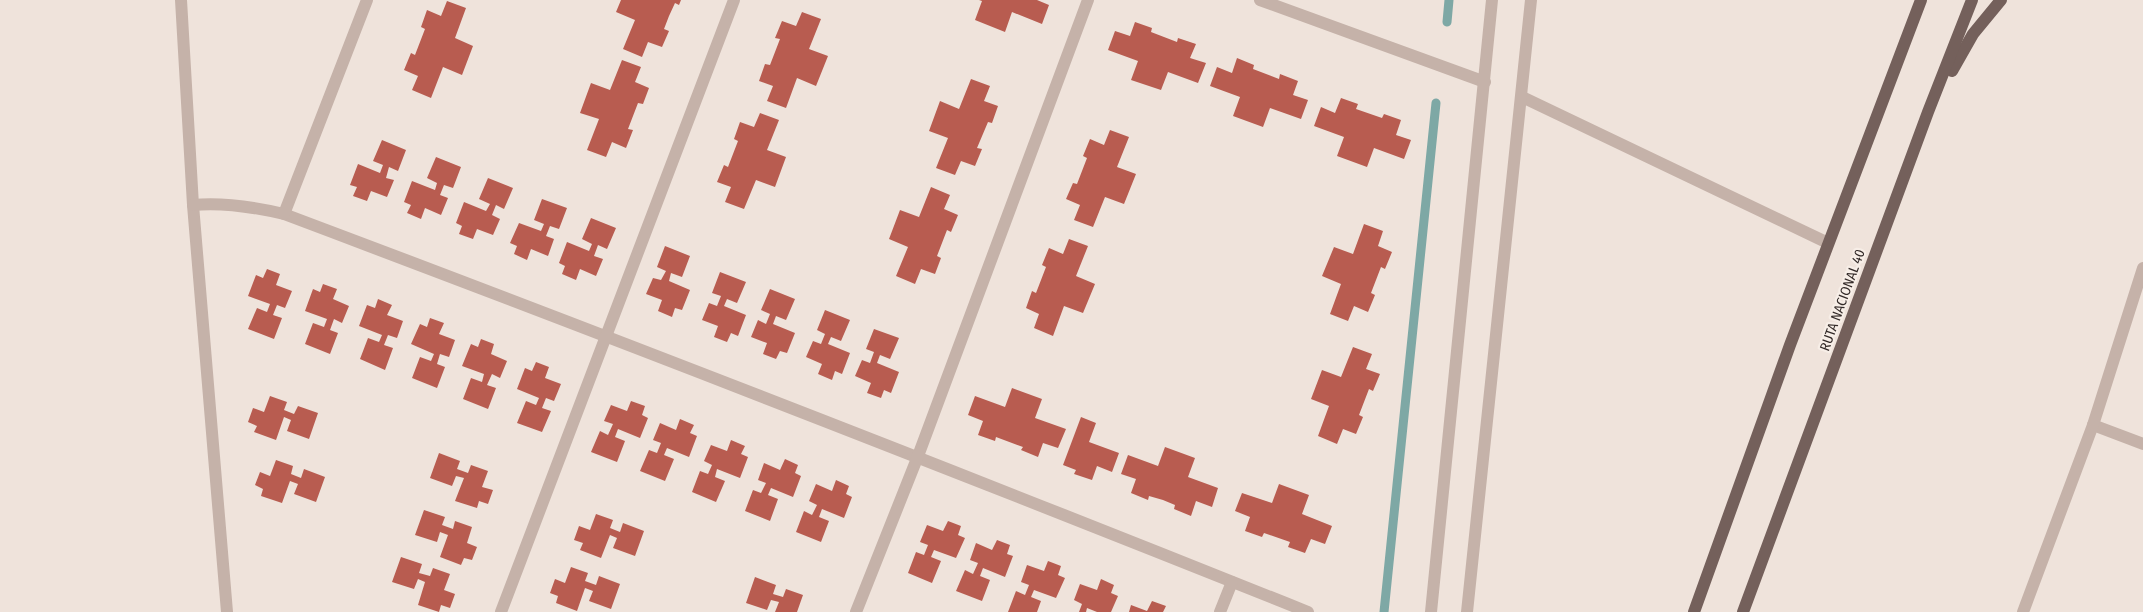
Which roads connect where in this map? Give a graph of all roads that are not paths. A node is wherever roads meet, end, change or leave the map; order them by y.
1 (181, 0) edge
2 (367, 0) edge
3 (734, 0) edge
4 (1088, 0) edge
5 (1260, 0) edge
6 (1492, 0) edge
7 (1532, 0) edge
8 (1921, 0) edge
9 (1972, 0) edge
10 (2001, 0) edge
11 (1485, 82) junction
12 (1522, 97) junction
13 (1928, 112) junction
14 (193, 205) junction
15 (284, 214) junction
16 (1828, 243) junction
17 (2143, 268) edge
18 (606, 335) junction
19 (2093, 425) junction
20 (2143, 444) edge
21 (918, 456) junction
22 (1232, 582) junction
23 (227, 612) edge
24 (501, 612) edge
25 (856, 612) edge
26 (1220, 612) edge
27 (1308, 612) edge
28 (1431, 612) edge
29 (1467, 612) edge
30 (1694, 612) edge
31 (1743, 612) edge
32 (2023, 612) edge

1 - 14 street
2 - 15 street
3 - 18 street
4 - 21 street
5 - 11 street
6 - 11 street
7 - 12 street
8 - 16 main road
9 - 13 main road, RUTA NACIONAL 40
10 - 13 main road
11 - 28 street
12 - 16 street
12 - 29 street
13 - 31 main road, RUTA NACIONAL 40
14 - 15 street
14 - 23 street
15 - 18 street
16 - 30 main road
17 - 19 street
18 - 21 street
18 - 24 street
19 - 20 street
19 - 32 street
21 - 22 street
21 - 25 street
22 - 26 street
22 - 27 street

